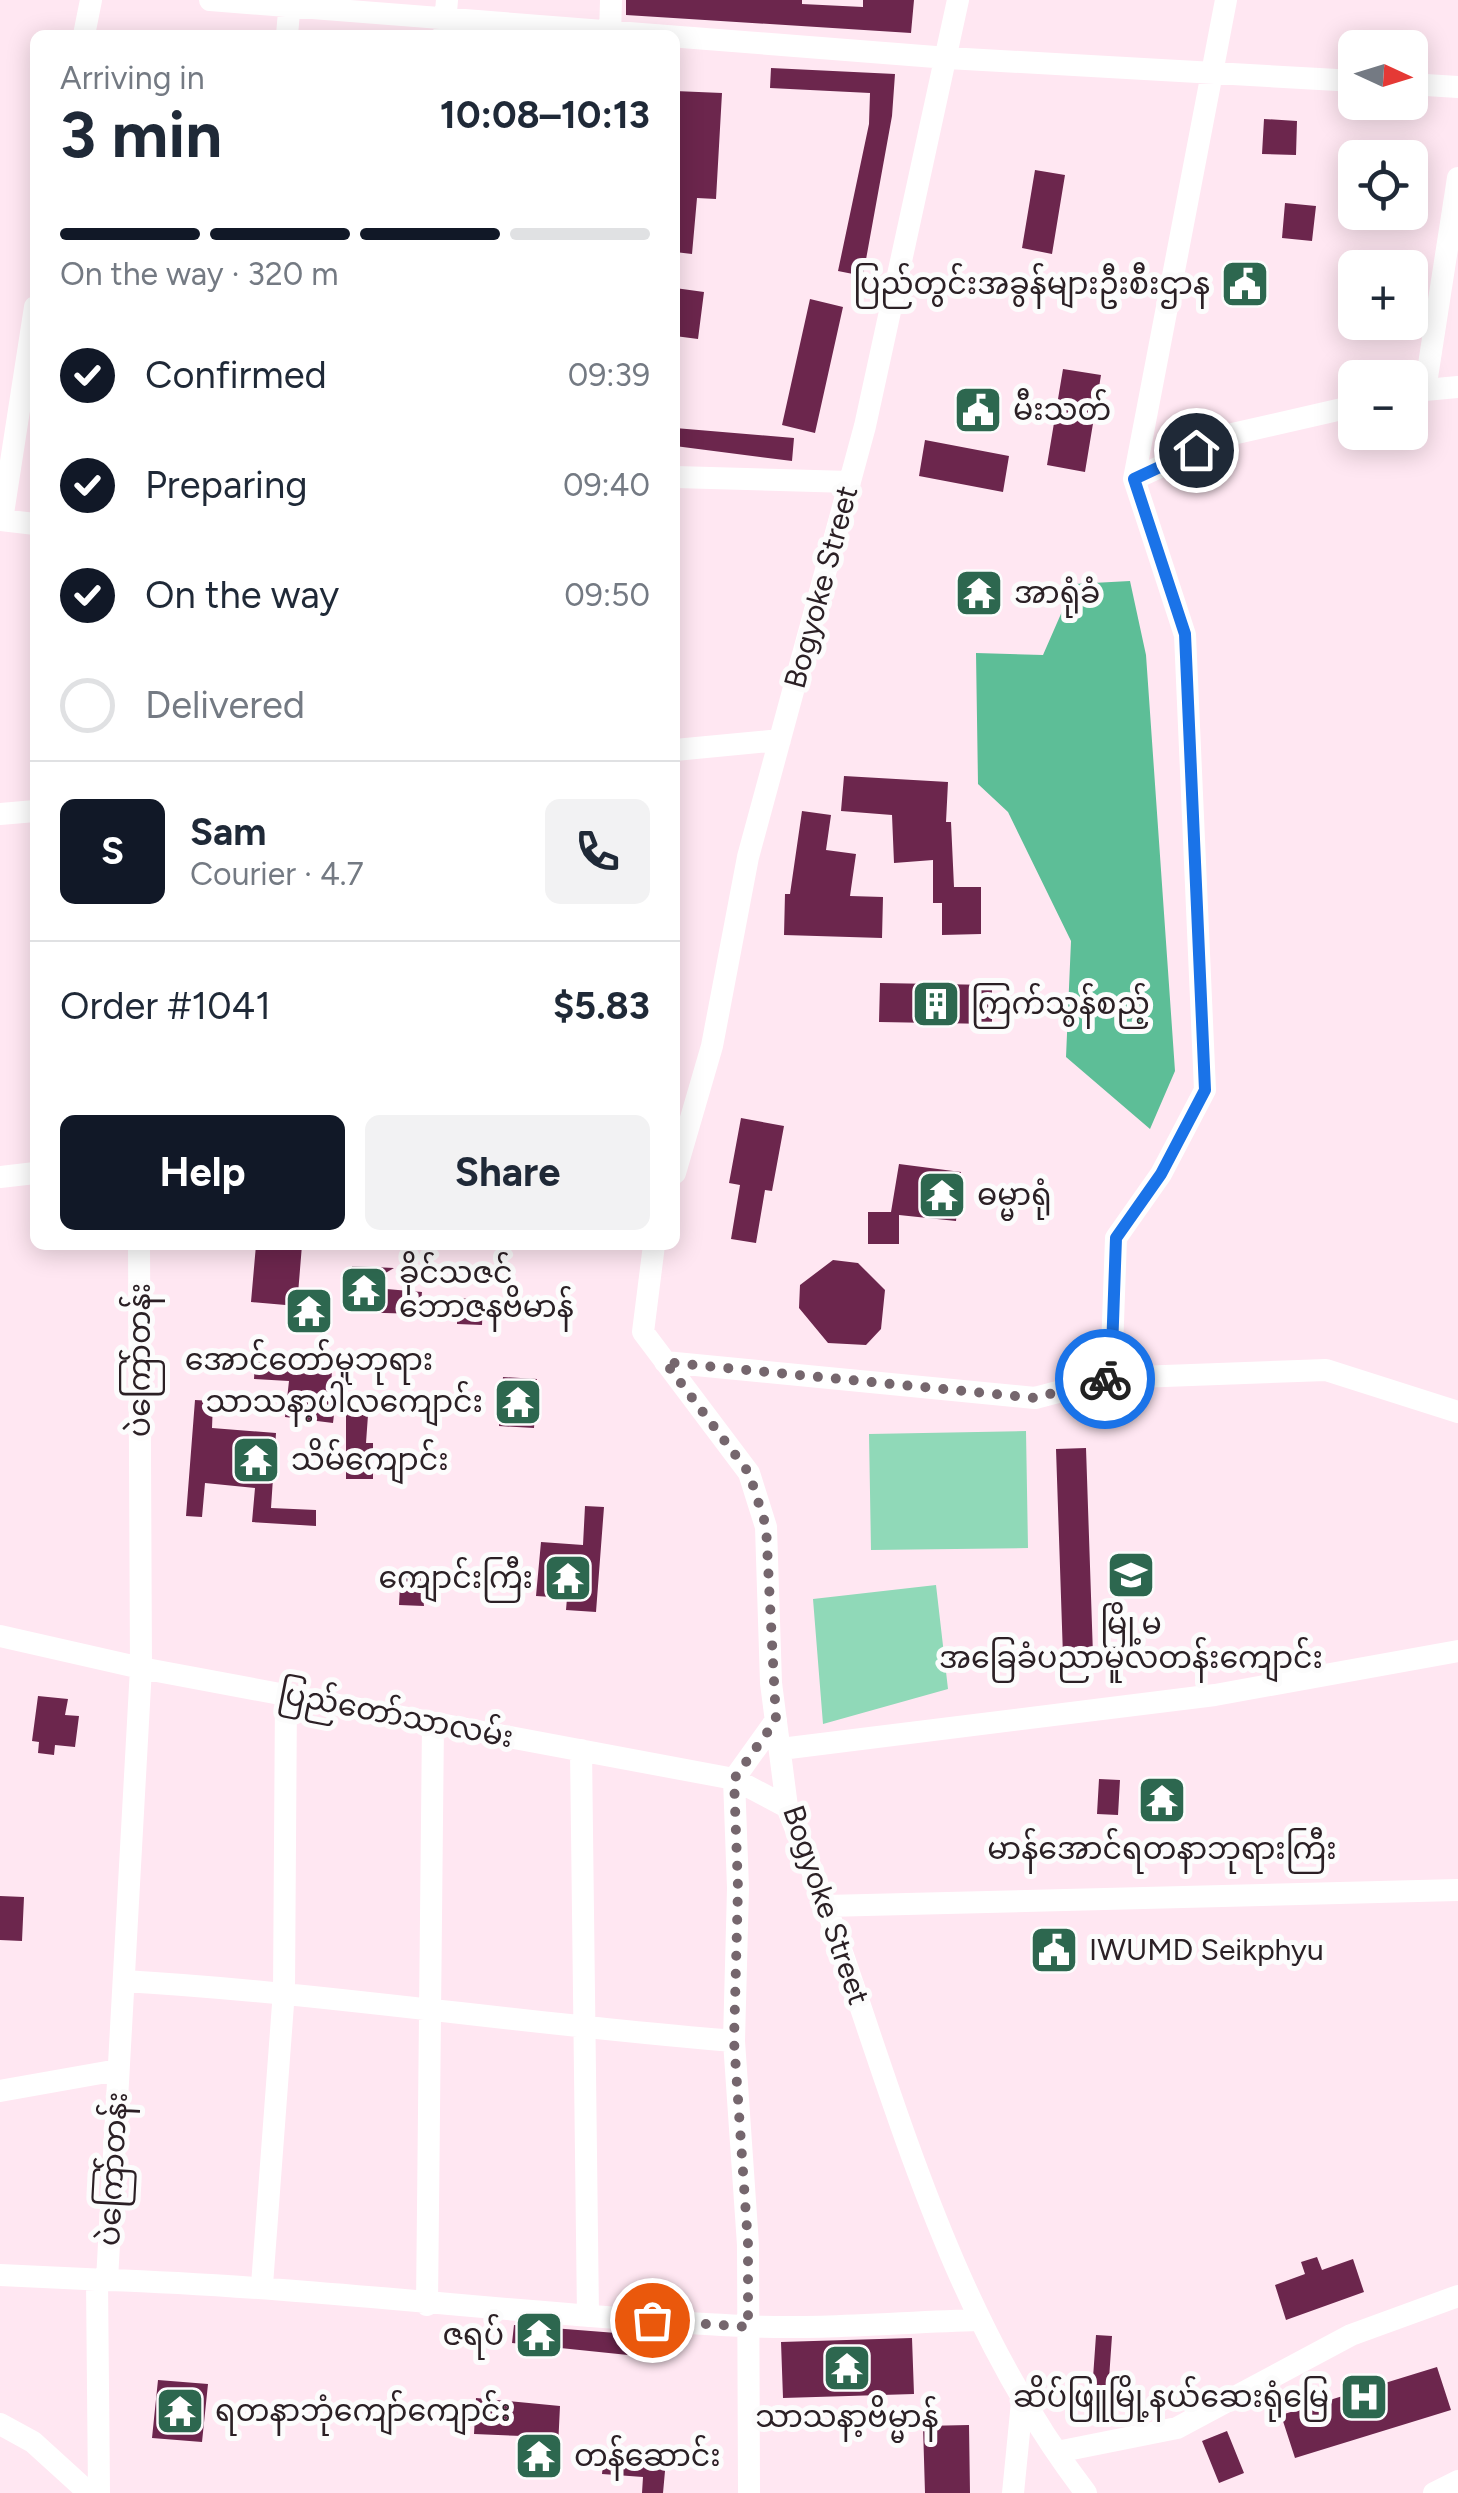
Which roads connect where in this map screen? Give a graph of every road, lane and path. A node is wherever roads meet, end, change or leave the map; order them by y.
1 (91, 0) edge
2 (210, 0) edge
3 (611, 0) edge
4 (958, 0) edge
5 (1226, 0) edge
6 (290, 3) edge
7 (446, 18) edge
8 (85, 30) edge
9 (287, 30) edge
10 (587, 30) edge
11 (610, 30) edge
12 (680, 37) edge
13 (948, 58) junction
14 (1214, 73) junction
15 (1338, 80) edge
16 (1428, 85) edge
17 (1458, 87) edge
18 (1458, 178) edge
19 (30, 338) edge
20 (1423, 360) edge
21 (1458, 388) edge
22 (1428, 390) edge
23 (1338, 410) edge
24 (680, 477) edge
25 (1134, 479) junction
26 (850, 482) junction
27 (1, 520) edge
28 (30, 523) edge
29 (780, 740) junction
30 (680, 750) edge
31 (30, 811) edge
32 (0, 814) edge
33 (685, 1102) edge
34 (680, 1137) edge
35 (30, 1174) edge
36 (0, 1177) edge
37 (139, 1250) edge
38 (653, 1250) edge
39 (665, 1362) junction
40 (1111, 1378) junction
41 (1458, 1412) edge
42 (0, 1636) edge
43 (1458, 1651) edge
44 (141, 1668) junction
45 (286, 1695) junction
46 (776, 1720) junction
47 (434, 1722) junction
48 (781, 1749) junction
49 (581, 1750) junction
50 (734, 1779) junction
51 (787, 1808) junction
52 (1458, 1890) edge
53 (826, 1906) junction
54 (124, 1981) junction
55 (284, 1991) junction
56 (430, 2011) junction
57 (584, 2030) junction
58 (734, 2041) junction
59 (118, 2070) junction
60 (0, 2090) edge
61 (0, 2275) edge
62 (102, 2280) junction
63 (262, 2285) junction
64 (1458, 2296) edge
65 (427, 2305) junction
66 (588, 2316) junction
67 (979, 2320) junction
68 (748, 2327) junction
69 (1022, 2402) junction
70 (0, 2424) edge
71 (1057, 2452) junction
72 (1458, 2481) edge
73 (89, 2493) edge
74 (98, 2493) edge
75 (750, 2493) edge
76 (1013, 2493) edge
77 (1086, 2493) edge
78 (1434, 2493) edge

1 - 8 street
2 - 6 street
3 - 11 street
4 - 13 street, Bogyoke Street
5 - 14 street
6 - 7 street
6 - 9 street
7 - 10 street
12 - 13 street
13 - 14 street
13 - 26 street, Bogyoke Street
14 - 15 street
14 - 25 street
16 - 17 street
18 - 20 street
19 - 27 street
21 - 22 street
23 - 25 street
24 - 26 street
25 - 40 street
26 - 29 street, Bogyoke Street
27 - 28 street
29 - 30 street
29 - 33 street, Bogyoke Street
31 - 32 street
33 - 34 street, Bogyoke Street
35 - 36 street
37 - 44 street, ပဲကြော်တန်း
38 - 39 street, Bogyoke Street
39 - 40 street
39 - 46 street, Bogyoke Street
40 - 41 street
42 - 44 street, ပြည်တော်သာလမ်း
43 - 48 street
44 - 45 street, ပြည်တော်သာလမ်း
44 - 54 street, ပဲကြော်တန်း
45 - 47 street, ပြည်တော်သာလမ်း
45 - 55 street
46 - 48 street, Bogyoke Street
46 - 50 street
47 - 49 street, ပြည်တော်သာလမ်း
47 - 56 street
48 - 51 street, Bogyoke Street
49 - 50 street, ပြည်တော်သာလမ်း
49 - 57 street
50 - 51 street, ပြည်တော်သာလမ်း
50 - 58 street
51 - 53 street, Bogyoke Street
52 - 53 street
53 - 67 street, Bogyoke Street
54 - 55 street
54 - 59 street, ပဲကြော်တန်း
55 - 56 street
55 - 63 street
56 - 57 street
56 - 65 street
57 - 58 street
57 - 66 street
58 - 68 street
59 - 60 street
59 - 62 street, ပဲကြော်တန်း
61 - 62 street
62 - 63 street, ပဲကြော်တန်း
62 - 74 street
63 - 65 street, ပဲကြော်တန်း
64 - 71 street
65 - 66 street, ပဲကြော်တန်း
66 - 68 street, ပဲကြော်တန်း
67 - 68 street, ပဲကြော်တန်း
67 - 69 street, Bogyoke Street
68 - 75 street
69 - 71 street, Bogyoke Street
69 - 76 street
70 - 73 street
71 - 77 street, Bogyoke Street
72 - 78 street

